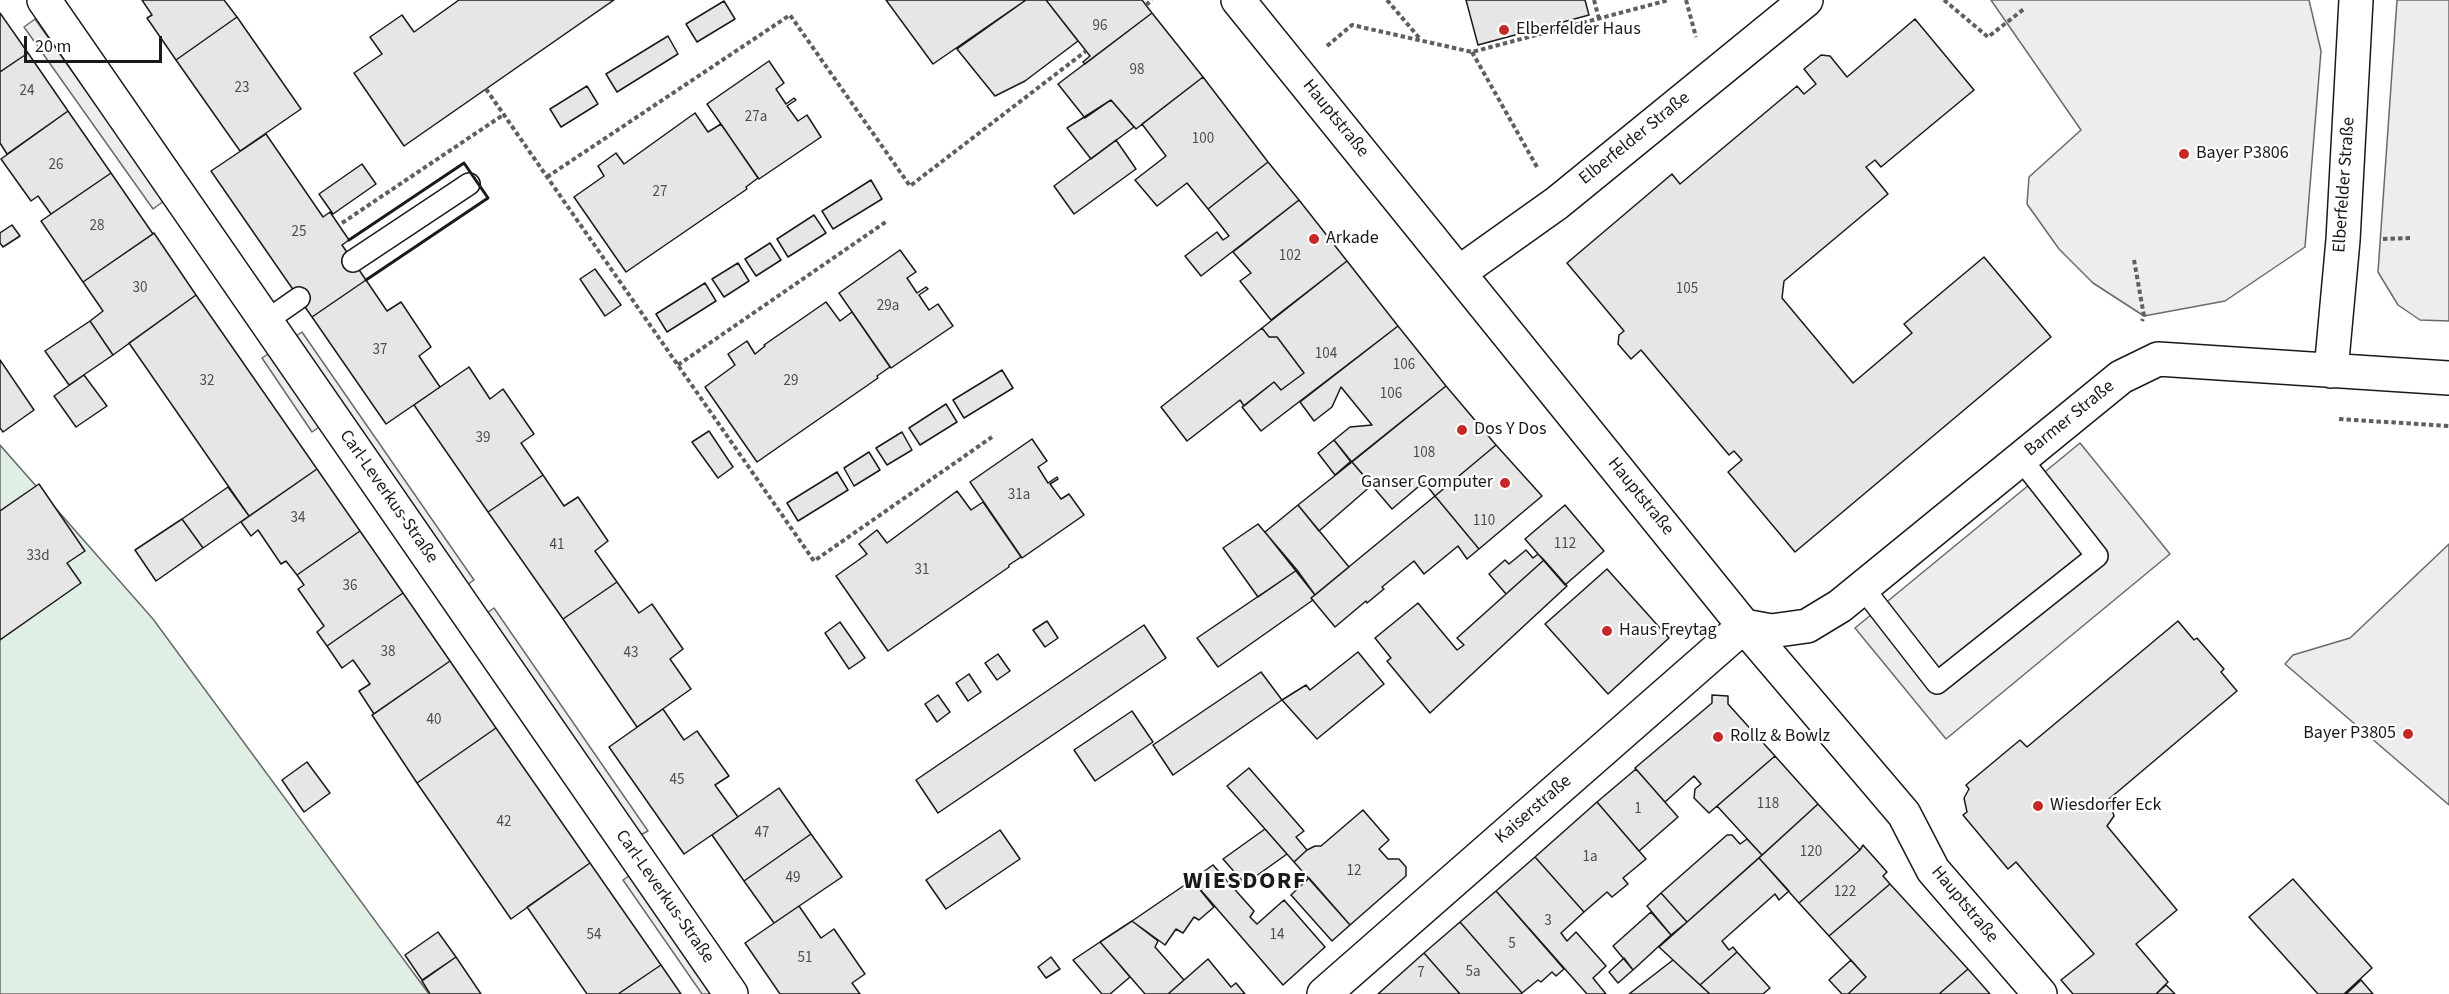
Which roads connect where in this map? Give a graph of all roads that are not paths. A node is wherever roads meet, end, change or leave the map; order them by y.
1 (44, 0) edge
2 (1238, 0) edge
3 (1806, 0) edge
4 (2356, 0) edge
5 (470, 184) dead end
6 (353, 261) dead end
7 (1460, 272) junction
8 (299, 298) dead end
9 (266, 321) junction
10 (2331, 371) junction
11 (2449, 378) edge
12 (2020, 459) junction
13 (1863, 588) junction
14 (1744, 626) junction
15 (730, 994) edge
16 (1324, 994) edge
17 (2040, 994) edge

1 - 9 street, Carl-Leverkus-Straße
2 - 7 street, Hauptstraße
3 - 7 street, Elberfelder Straße
4 - 10 street, Elberfelder Straße
5 - 6 lane
7 - 14 street, Hauptstraße
8 - 9 lane
9 - 15 street, Carl-Leverkus-Straße
10 - 11 street, Barmer Straße
10 - 12 street, Barmer Straße
12 - 13 street, Barmer Straße
12 - 13 lane
13 - 14 street, Barmer Straße
14 - 16 street, Kaiserstraße
14 - 17 street, Hauptstraße

